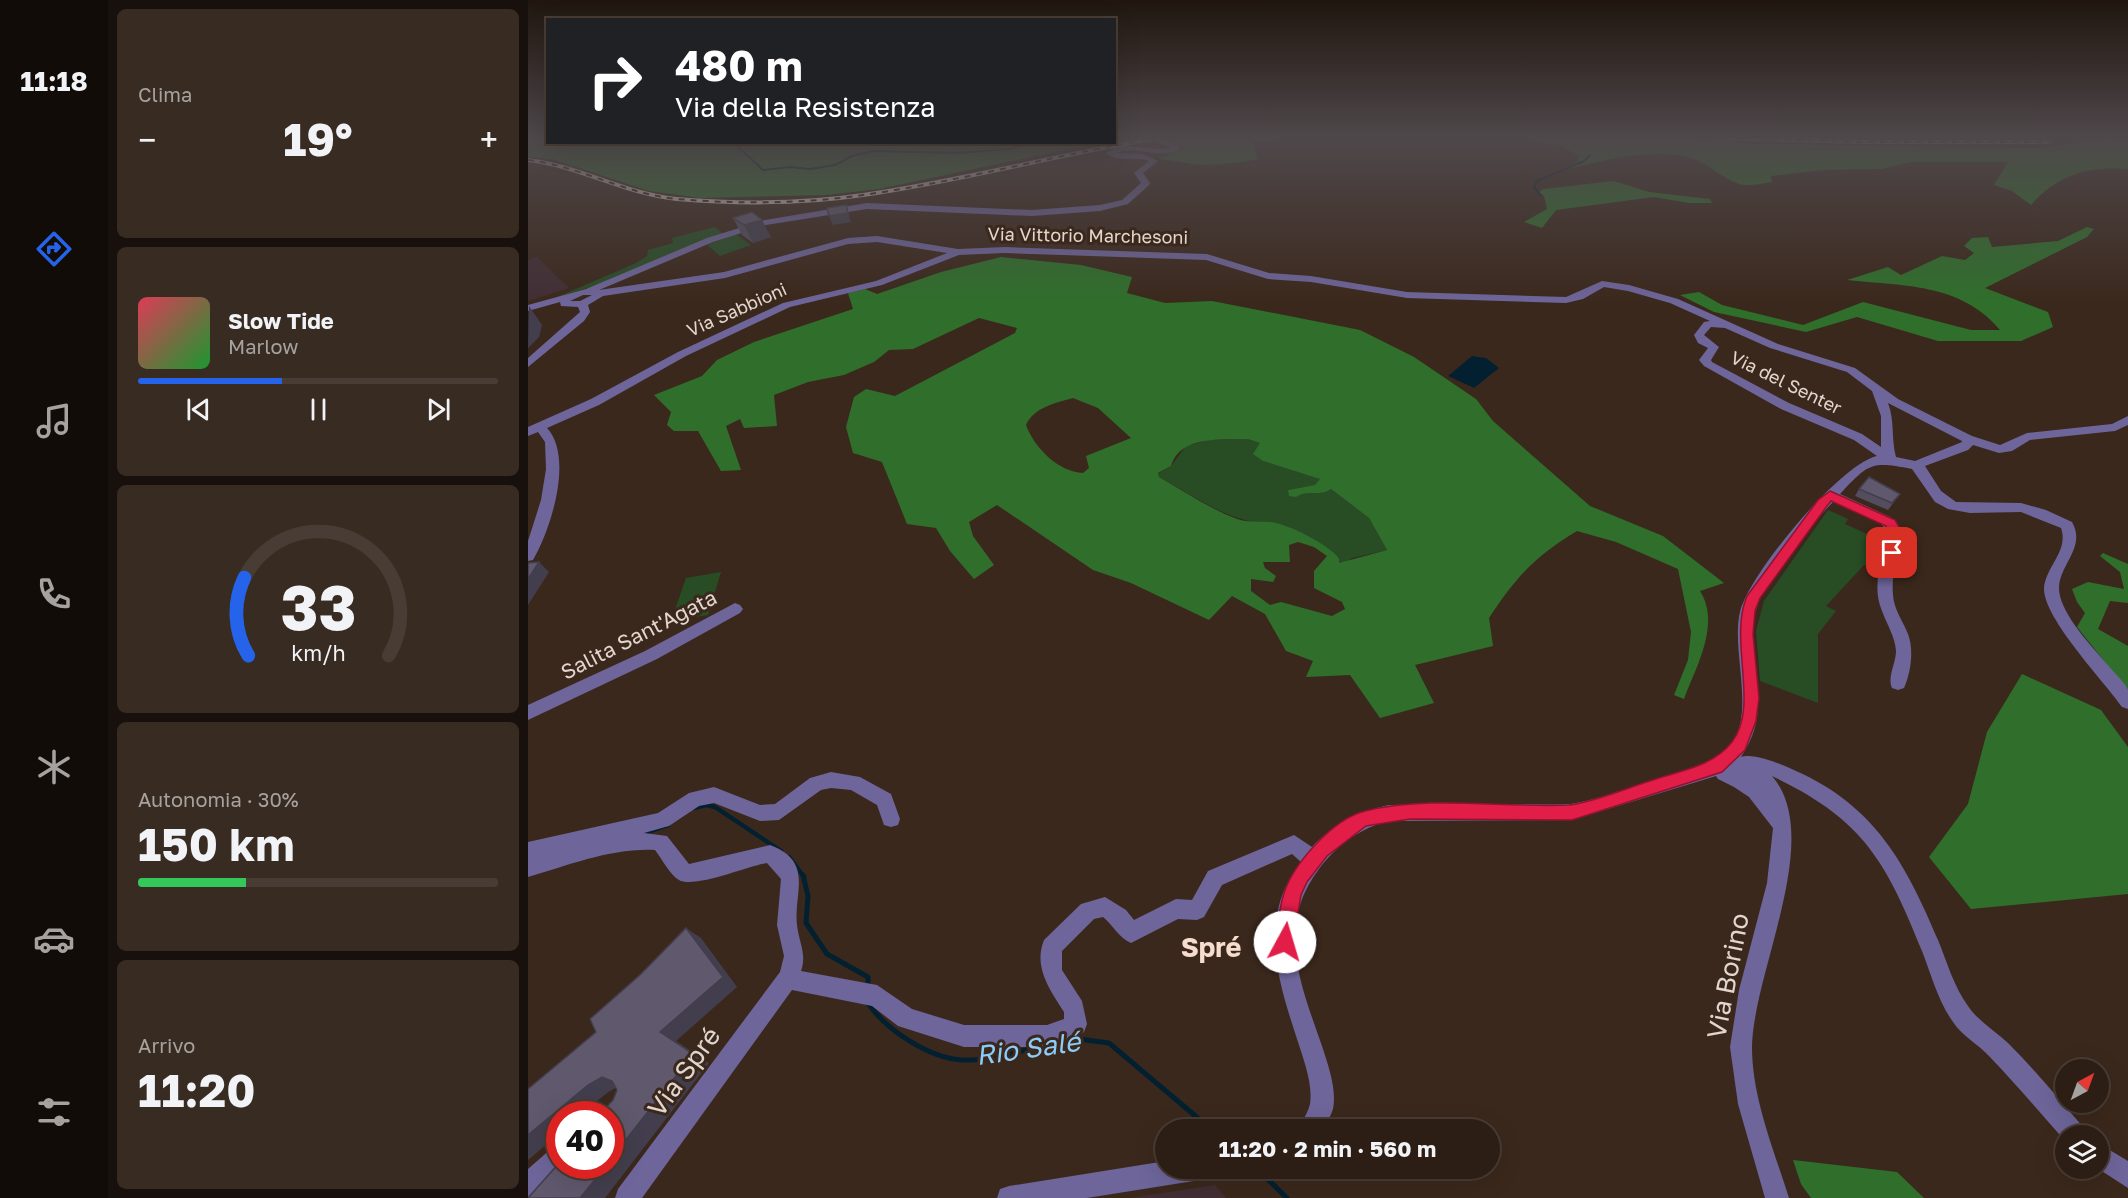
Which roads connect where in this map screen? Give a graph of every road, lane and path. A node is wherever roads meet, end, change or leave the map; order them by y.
1 (1135, 194) edge
2 (958, 252) junction
3 (593, 293) junction
4 (568, 300) junction
5 (582, 304) junction
6 (528, 308) edge
7 (1737, 327) junction
8 (528, 364) edge
9 (1878, 391) junction
10 (2128, 420) edge
11 (534, 430) edge
12 (1968, 439) junction
13 (1882, 460) junction
14 (1916, 465) junction
15 (1830, 495) junction
16 (528, 556) edge
17 (735, 609) dead end
18 (1898, 684) dead end
19 (2128, 702) edge
20 (528, 713) edge
21 (1737, 765) junction
22 (891, 819) dead end
23 (528, 851) edge
24 (1313, 860) junction
25 (528, 868) edge
26 (787, 979) junction
27 (1316, 1119) edge
28 (2066, 1125) edge
29 (2109, 1163) edge
30 (546, 1169) edge
31 (1155, 1175) edge
32 (2128, 1176) edge
33 (528, 1186) edge
34 (627, 1198) edge
35 (1009, 1198) edge
36 (1777, 1198) edge

1 - 3 street
2 - 3 street, Via Vittorio Marchesoni
2 - 7 street, Via Vittorio Marchesoni
2 - 11 street, Via Sabbioni
3 - 4 street
3 - 5 street
4 - 5 street
4 - 6 street
5 - 8 street
7 - 9 street, Via Vittorio Marchesoni
7 - 13 street, Via del Senter
9 - 12 street, Via Vittorio Marchesoni
9 - 13 street
10 - 12 street, Via Vittorio Marchesoni
11 - 16 street, Via Sabbioni
12 - 14 street
13 - 14 street
13 - 15 street
14 - 19 street
15 - 18 street
15 - 21 street
17 - 20 street, Salita Sant'Agata
21 - 24 street
21 - 28 street
21 - 36 street, Via Borino
22 - 23 street
24 - 26 street
24 - 27 street
25 - 26 street, Via Spré
26 - 34 street, Via Spré
29 - 32 street
30 - 33 street
31 - 35 street

